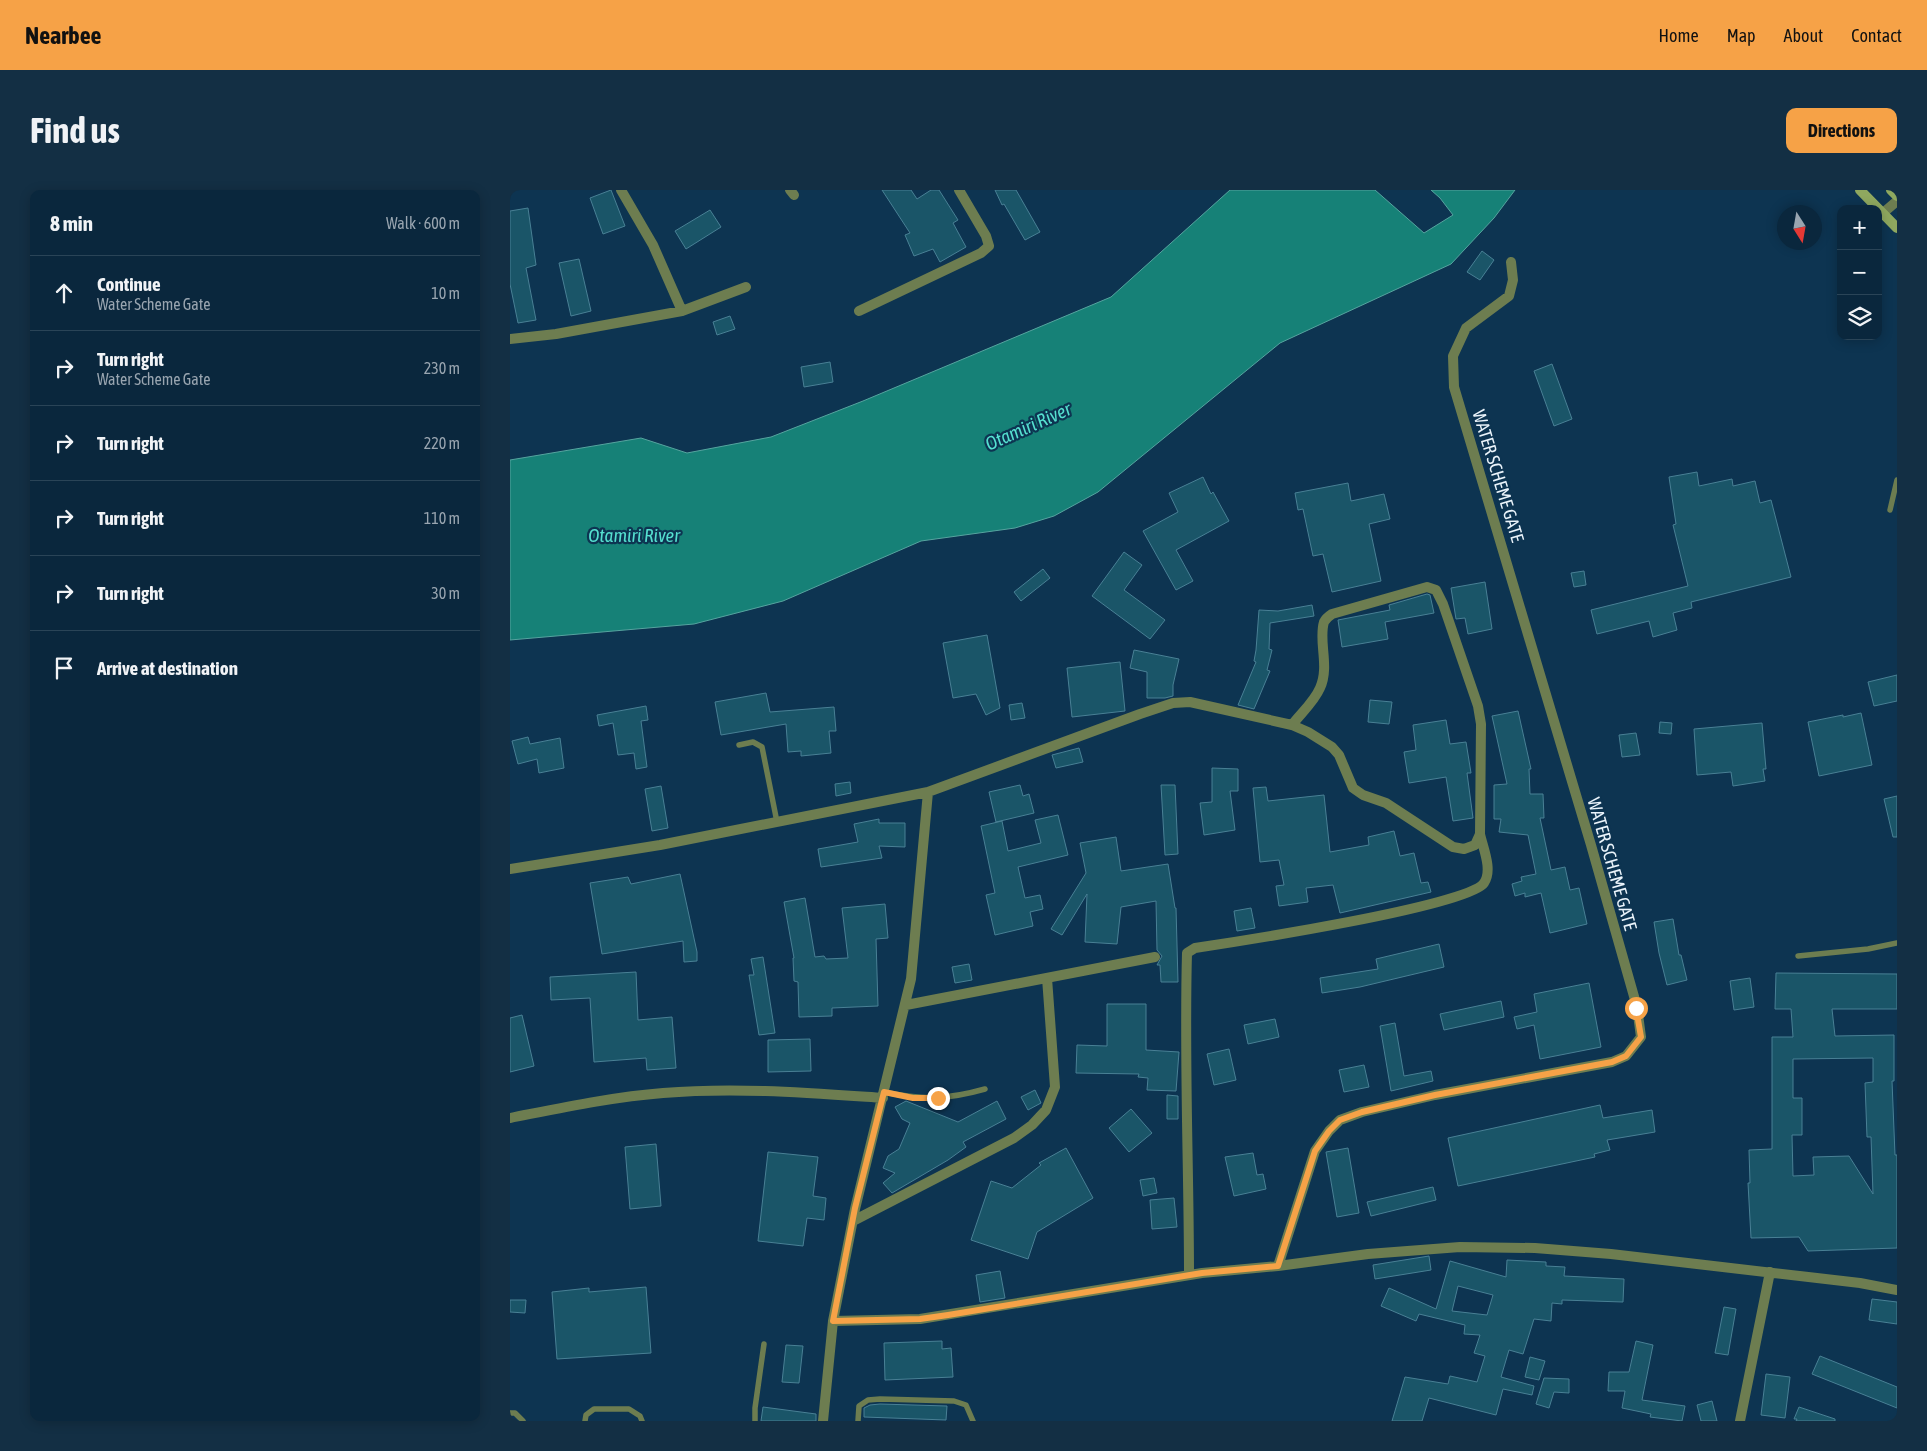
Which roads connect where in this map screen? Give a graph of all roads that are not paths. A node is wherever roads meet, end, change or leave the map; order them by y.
1 (621, 190) edge
2 (960, 190) edge
3 (1860, 190) edge
4 (1891, 190) edge
5 (1897, 196) edge
6 (1897, 201) edge
7 (1883, 213) junction
8 (1897, 228) edge
9 (1511, 262) dead end
10 (746, 287) dead end
11 (682, 311) junction
12 (859, 312) dead end
13 (510, 339) edge
14 (1897, 480) edge
15 (1890, 510) dead end
16 (1292, 725) junction
17 (739, 745) dead end
18 (928, 792) junction
19 (777, 822) junction
20 (1480, 834) junction
21 (510, 869) edge
22 (1897, 943) edge
23 (1798, 956) dead end
24 (1155, 957) dead end
25 (1047, 978) junction
26 (906, 1005) junction
27 (984, 1089) dead end
28 (884, 1095) junction
29 (510, 1118) edge
30 (853, 1221) junction
31 (1278, 1266) junction
32 (1770, 1272) junction
33 (1189, 1275) junction
34 (1897, 1290) edge
35 (833, 1321) junction
36 (764, 1344) dead end
37 (510, 1413) edge
38 (523, 1421) edge
39 (585, 1421) edge
40 (642, 1421) edge
41 (756, 1421) edge
42 (823, 1421) edge
43 (858, 1421) edge
44 (973, 1421) edge
45 (1740, 1421) edge

1 - 11 street
2 - 12 street
3 - 7 main road
4 - 5 main road
6 - 7 street
7 - 8 main road
9 - 31 street, WATER SCHEME GATE
10 - 11 street
11 - 13 street
14 - 15 lane
16 - 18 street
16 - 20 street
16 - 20 street
17 - 19 lane
18 - 19 street
18 - 26 street
19 - 21 street
20 - 33 street
22 - 23 lane
24 - 25 street
25 - 26 street
25 - 30 street
26 - 28 street
27 - 28 lane
28 - 29 street
28 - 30 street
30 - 35 street
31 - 32 street
31 - 33 street
32 - 34 street
32 - 45 street
33 - 35 street
35 - 42 street
36 - 41 lane
37 - 38 lane
39 - 40 lane
43 - 44 lane

